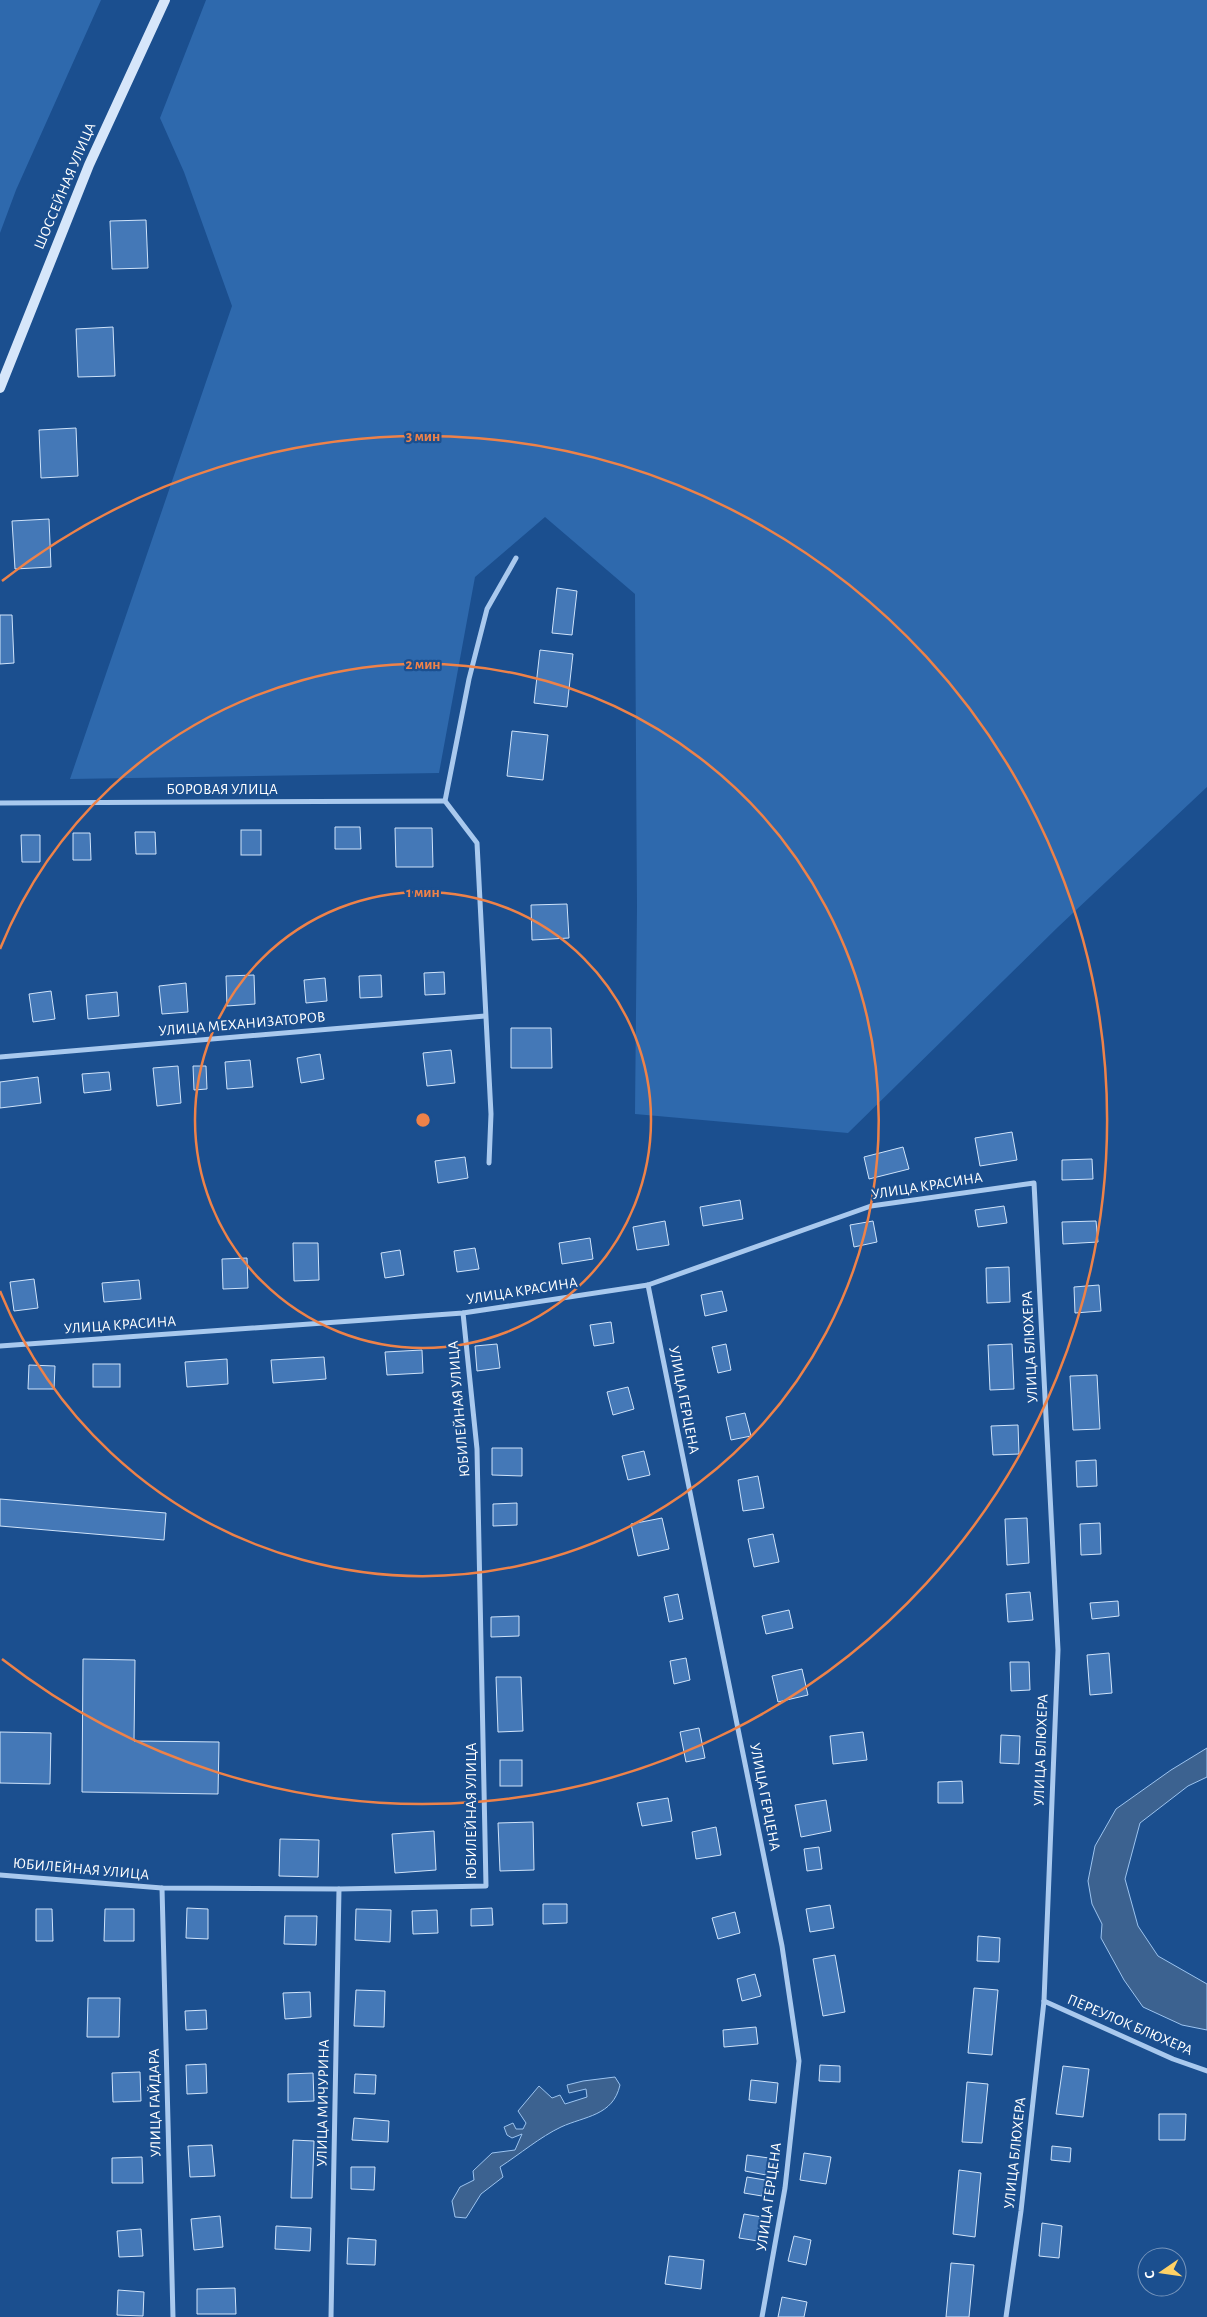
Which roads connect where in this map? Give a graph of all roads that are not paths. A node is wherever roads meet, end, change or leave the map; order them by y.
1 (165, 0) edge
2 (0, 388) edge
3 (516, 558) dead end
4 (445, 801) junction
5 (0, 803) edge
6 (486, 1016) junction
7 (0, 1057) edge
8 (489, 1163) dead end
9 (1034, 1183) joint
10 (648, 1285) junction
11 (463, 1313) junction
12 (0, 1346) edge
13 (0, 1875) edge
14 (162, 1888) junction
15 (339, 1889) junction
16 (1044, 2002) junction
17 (1207, 2071) edge
18 (174, 2317) edge
19 (331, 2317) edge
20 (762, 2317) edge
21 (1006, 2317) edge

1 - 2 main road, ШОССЕЙНАЯ УЛИЦА
3 - 4 street
4 - 5 street, БОРОВАЯ УЛИЦА
4 - 6 street
6 - 7 street, УЛИЦА МЕХАНИЗАТОРОВ
6 - 8 street
9 - 10 street, УЛИЦА КРАСИНА
9 - 16 street, УЛИЦА БЛЮХЕРА
10 - 11 street, УЛИЦА КРАСИНА
10 - 20 street, УЛИЦА ГЕРЦЕНА
11 - 12 street, УЛИЦА КРАСИНА
11 - 15 street, ЮБИЛЕЙНАЯ УЛИЦА
13 - 14 street, ЮБИЛЕЙНАЯ УЛИЦА
14 - 15 street, ЮБИЛЕЙНАЯ УЛИЦА
14 - 18 street, УЛИЦА ГАЙДАРА
15 - 19 street, УЛИЦА МИЧУРИНА
16 - 17 street, ПЕРЕУЛОК БЛЮХЕРА
16 - 21 street, УЛИЦА БЛЮХЕРА

